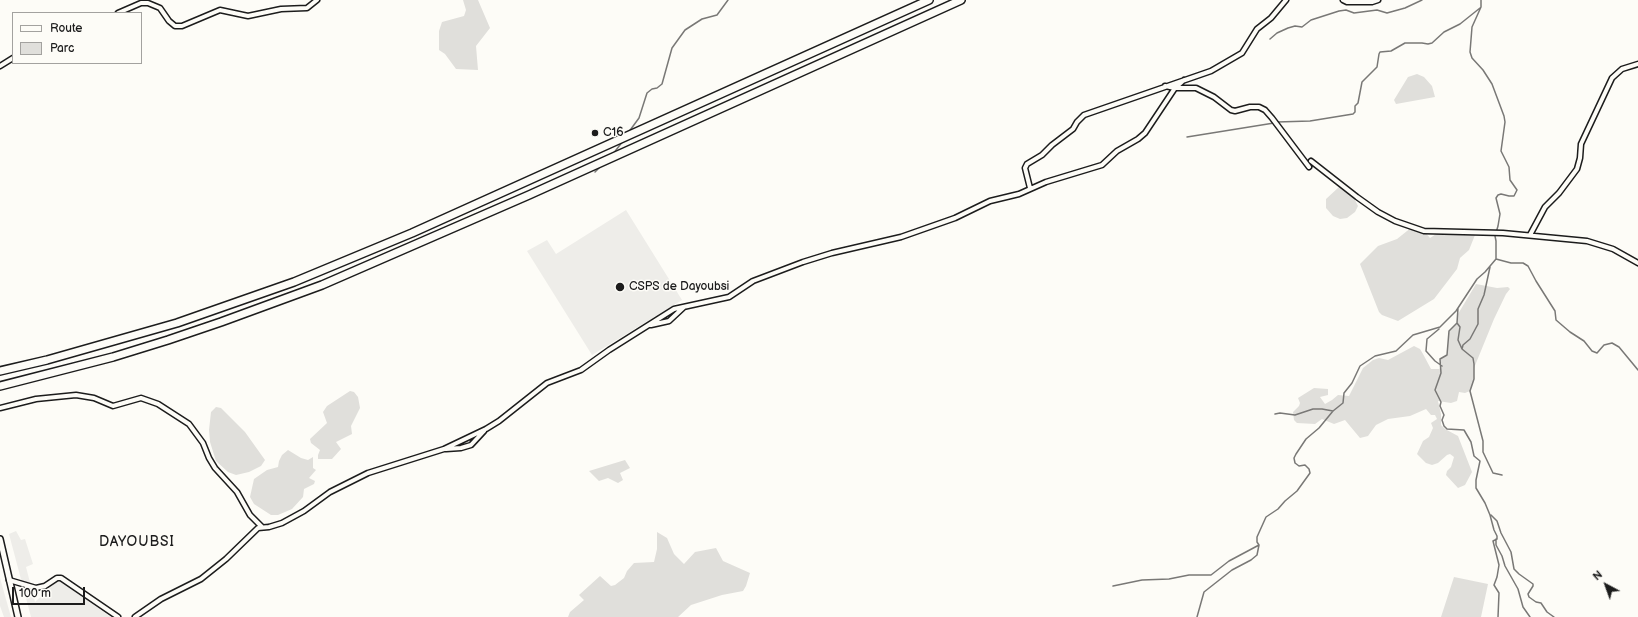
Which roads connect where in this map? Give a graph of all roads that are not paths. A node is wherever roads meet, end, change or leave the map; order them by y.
1 (317, 0) edge
2 (929, 0) edge
3 (961, 0) edge
4 (1286, 0) edge
5 (1343, 0) edge
6 (1378, 0) edge
7 (120, 12) edge
8 (12, 59) edge
9 (1638, 64) edge
10 (0, 66) edge
11 (1184, 80) junction
12 (1165, 86) junction
13 (1175, 88) junction
14 (1311, 161) dead end
15 (1309, 167) dead end
16 (1030, 188) junction
17 (1530, 235) junction
18 (1638, 263) edge
19 (684, 306) junction
20 (646, 326) junction
21 (0, 371) edge
22 (0, 386) edge
23 (0, 408) edge
24 (486, 429) junction
25 (444, 449) junction
26 (262, 527) junction
27 (0, 539) edge
28 (9, 580) junction
29 (18, 617) edge
30 (118, 617) edge
31 (135, 617) edge

1 - 7 street
2 - 21 highway
3 - 22 highway
4 - 11 street
5 - 6 street
8 - 10 street
9 - 17 street
11 - 12 street
11 - 13 street
12 - 13 street
12 - 16 street
13 - 15 street
13 - 16 street
14 - 17 street
16 - 19 street
17 - 18 street
19 - 20 street
19 - 20 street
20 - 24 street
23 - 26 street
24 - 25 street
24 - 25 street
25 - 26 street
26 - 31 street
27 - 28 street
28 - 29 street
28 - 30 street

